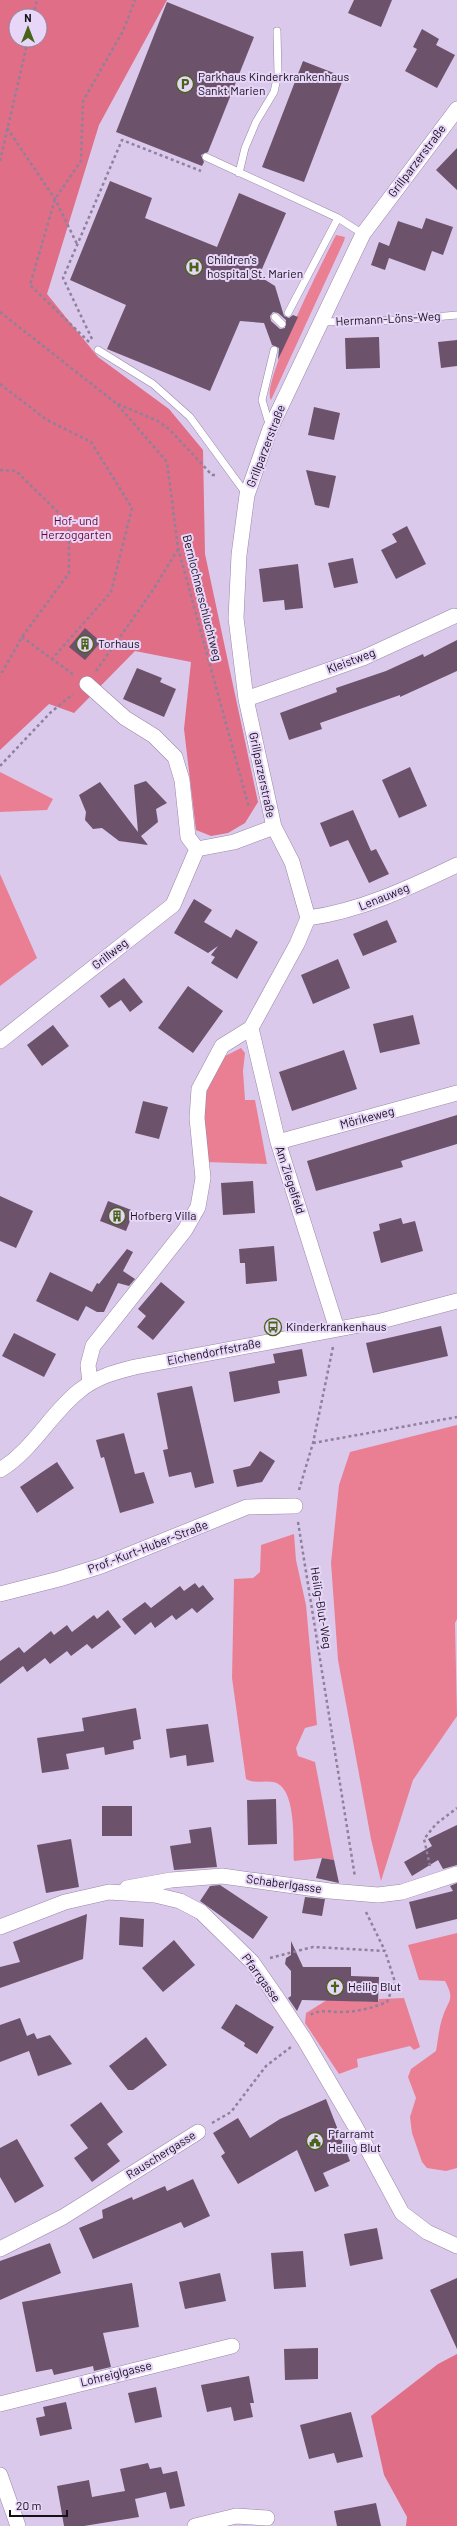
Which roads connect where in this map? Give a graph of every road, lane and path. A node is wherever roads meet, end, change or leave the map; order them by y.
1 (135, 0) edge
2 (277, 31) dead end
3 (26, 48) edge
4 (457, 109) edge
5 (7, 128) junction
6 (206, 157) dead end
7 (0, 161) edge
8 (206, 173) dead end
9 (239, 173) junction
10 (55, 199) junction
11 (338, 218) junction
12 (363, 234) junction
13 (77, 244) junction
14 (0, 312) edge
15 (288, 312) dead end
16 (457, 315) edge
17 (274, 317) dead end
18 (320, 322) junction
19 (282, 324) dead end
20 (98, 350) junction
21 (274, 350) dead end
22 (0, 384) edge
23 (117, 404) junction
24 (270, 429) junction
25 (0, 470) edge
26 (233, 475) junction
27 (247, 495) junction
28 (178, 548) junction
29 (454, 616) dead end
30 (22, 638) junction
31 (52, 658) junction
32 (0, 676) edge
33 (87, 684) junction
34 (246, 699) junction
35 (0, 766) edge
36 (253, 809) dead end
37 (274, 828) junction
38 (197, 849) junction
39 (457, 866) edge
40 (308, 918) junction
41 (251, 1028) junction
42 (0, 1041) edge
43 (457, 1093) edge
44 (278, 1142) junction
45 (457, 1301) edge
46 (337, 1330) junction
47 (90, 1383) junction
48 (457, 1417) edge
49 (313, 1443) junction
50 (0, 1470) edge
51 (295, 1506) junction
52 (0, 1594) edge
53 (457, 1808) edge
54 (457, 1874) edge
55 (438, 1880) junction
56 (109, 1892) junction
57 (357, 1892) junction
58 (0, 1927) edge
59 (385, 1951) junction
60 (252, 1962) junction
61 (304, 2039) junction
62 (198, 2132) joint
63 (457, 2246) edge
64 (0, 2249) edge
65 (232, 2346) dead end
66 (0, 2404) edge
67 (0, 2475) edge
68 (267, 2518) dead end
69 (18, 2526) edge
70 (195, 2526) edge

1 - 10 path
2 - 9 lane
3 - 5 path
4 - 12 street, Grillparzerstraße
5 - 7 path
5 - 10 path
6 - 9 lane
8 - 13 path
9 - 11 lane
10 - 13 path
10 - 20 path
11 - 12 lane
11 - 15 lane
12 - 18 street, Grillparzerstraße
13 - 20 path
14 - 23 path, Bernlochnerschluchtweg
16 - 18 lane, Hermann-Löns-Weg
17 - 19 lane
18 - 24 street, Grillparzerstraße
20 - 26 lane
21 - 24 lane
22 - 31 path
23 - 26 path
23 - 28 path, Bernlochnerschluchtweg
24 - 27 street, Grillparzerstraße
25 - 30 path
26 - 27 lane
27 - 34 street, Grillparzerstraße
28 - 33 path
28 - 36 path, Bernlochnerschluchtweg
29 - 34 street, Kleistweg
30 - 31 path
30 - 32 path
31 - 33 path
33 - 35 path
33 - 38 street
34 - 37 street, Grillparzerstraße
37 - 38 street
37 - 40 street, Grillparzerstraße
38 - 42 street, Grillweg
39 - 40 street, Lenauweg
40 - 41 street
41 - 44 street, Am Ziegelfeld
41 - 47 street
43 - 44 street, Mörikeweg
44 - 46 street, Am Ziegelfeld
45 - 46 street, Eichendorffstraße
46 - 47 street, Eichendorffstraße
46 - 49 path, Heilig-Blut-Weg
47 - 50 street, Eichendorffstraße
48 - 49 path
49 - 51 path, Heilig-Blut-Weg
51 - 52 street, Prof.-Kurt-Huber-Straße
51 - 57 path, Heilig-Blut-Weg
53 - 55 path
54 - 55 street, Schaberlgasse
55 - 57 street, Schaberlgasse
56 - 57 street, Schaberlgasse
56 - 58 street, Pfarrgasse
56 - 60 street, Pfarrgasse
57 - 59 path, Heilig-Blut-Weg
59 - 60 path
59 - 61 path, Heilig-Blut-Weg
60 - 61 street, Pfarrgasse
61 - 62 path, Rauschergasse
61 - 63 street, Pfarrgasse
62 - 64 street, Rauschergasse
65 - 66 street, Lohreiglgasse
67 - 69 street
68 - 70 street

